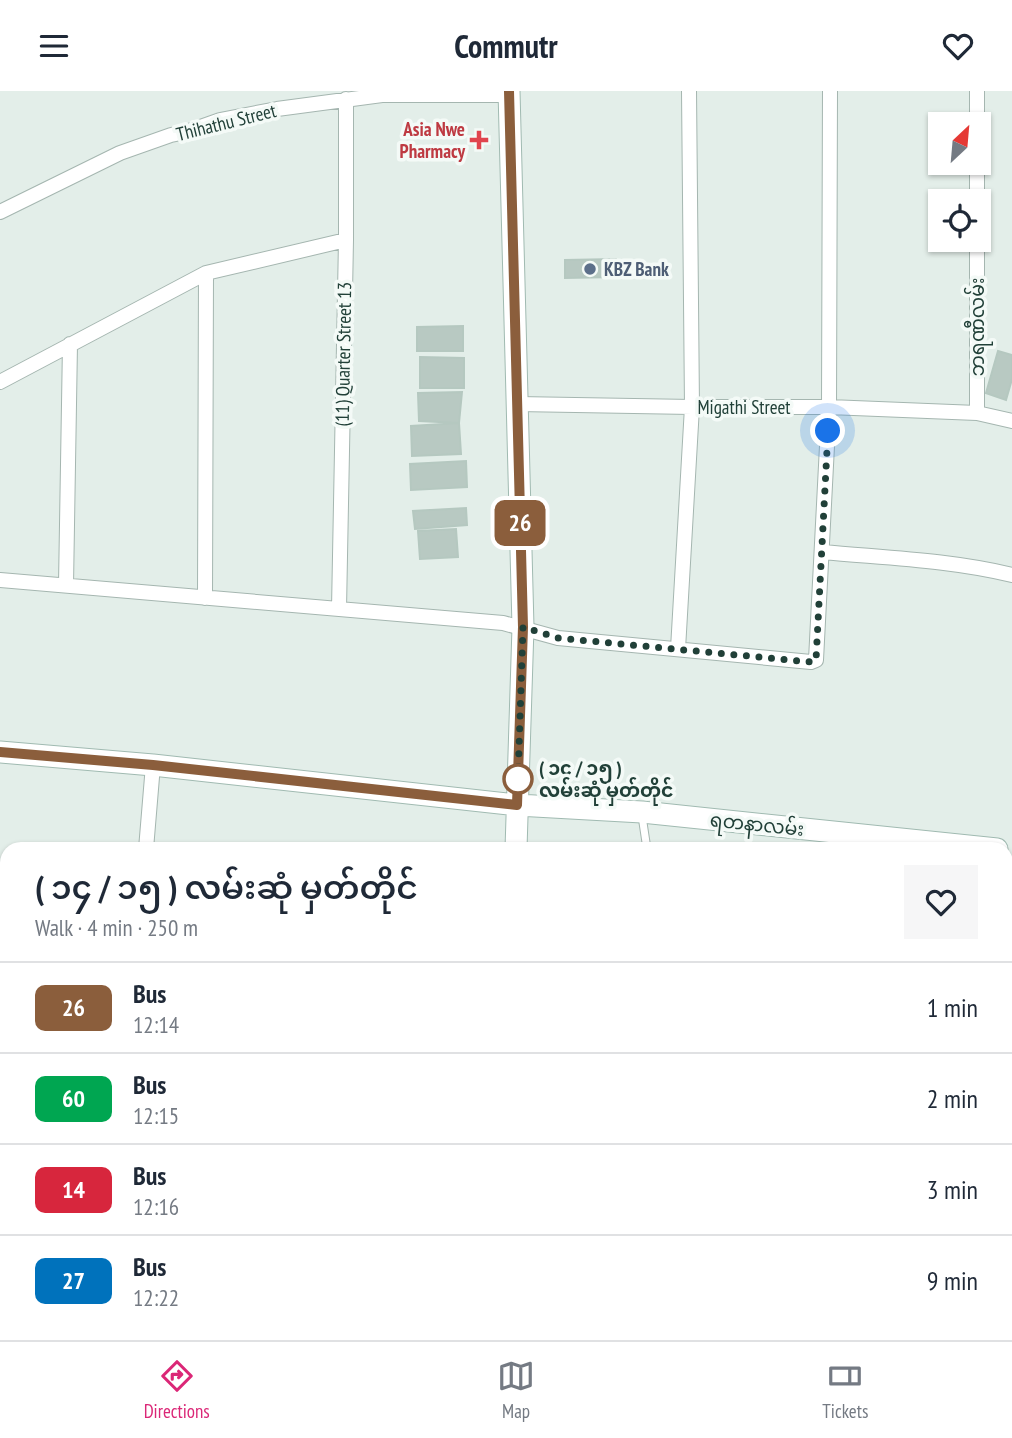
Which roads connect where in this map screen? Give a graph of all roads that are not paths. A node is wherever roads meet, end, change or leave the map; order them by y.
1 (689, 91) edge
2 (831, 91) edge
3 (977, 91) edge
4 (509, 93) edge
5 (318, 97) edge
6 (346, 99) junction
7 (977, 112) edge
8 (0, 212) edge
9 (346, 240) junction
10 (977, 252) edge
11 (206, 273) junction
12 (70, 344) junction
13 (0, 382) edge
14 (517, 404) junction
15 (692, 407) junction
16 (829, 407) junction
17 (977, 414) junction
18 (1012, 421) edge
19 (823, 552) junction
20 (1012, 575) edge
21 (0, 580) edge
22 (66, 585) junction
23 (205, 598) junction
24 (339, 609) junction
25 (523, 627) junction
26 (678, 649) junction
27 (0, 753) edge
28 (153, 765) junction
29 (517, 805) junction
30 (642, 812) junction
31 (147, 842) edge
32 (516, 842) edge
33 (646, 842) edge
34 (930, 842) edge

1 - 15 street
2 - 16 street
3 - 7 street
4 - 6 street, Thihathu Street
4 - 14 main road
5 - 6 street, Thihathu Street
5 - 8 street, Thihathu Street
6 - 9 street, (11) Quarter Street 13
9 - 11 street
9 - 24 street, (11) Quarter Street 13
10 - 17 street, ဘရဏီလမ်း
11 - 12 street
11 - 23 street
12 - 13 street
12 - 22 street
14 - 15 street, Migathi Street
14 - 25 main road
15 - 16 street, Migathi Street
15 - 26 street
16 - 17 street, Migathi Street
16 - 19 street
17 - 18 street, Migathi Street
19 - 20 street
19 - 26 street
21 - 22 street
22 - 23 street
23 - 24 street
24 - 25 street
25 - 26 street
25 - 29 main road
27 - 28 main road, ရတနာလမ်း
28 - 29 main road, ရတနာလမ်း
28 - 31 street
29 - 30 main road, ရတနာလမ်း
29 - 32 main road
30 - 33 lane
30 - 34 main road, ရတနာလမ်း

